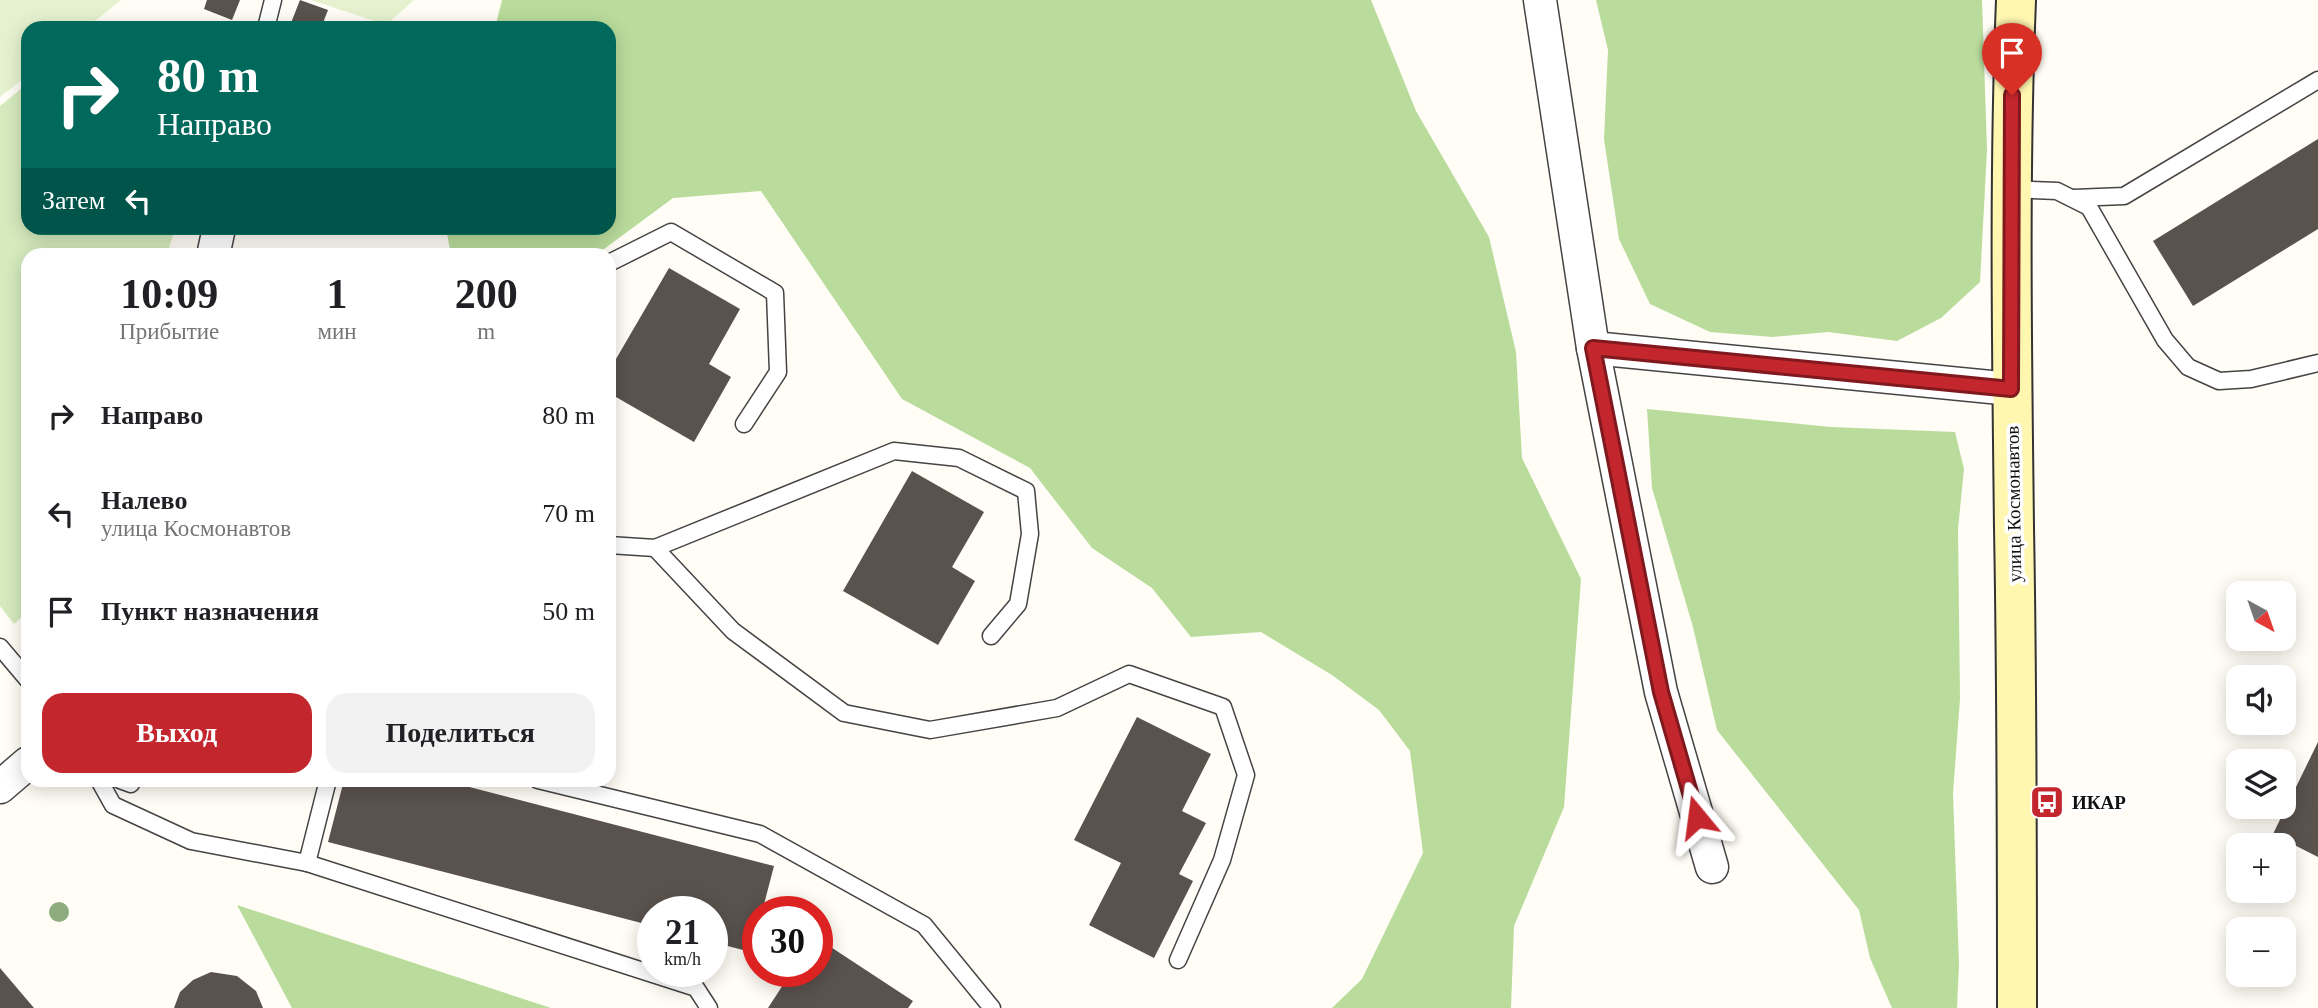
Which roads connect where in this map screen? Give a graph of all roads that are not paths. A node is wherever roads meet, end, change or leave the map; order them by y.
1 (272, 0) edge
2 (1540, 0) edge
3 (2015, 0) edge
4 (267, 21) edge
5 (2318, 80) edge
6 (2011, 189) junction
7 (2074, 198) junction
8 (616, 260) edge
9 (1593, 348) junction
10 (2318, 363) edge
11 (2011, 389) junction
12 (744, 424) dead end
13 (616, 545) edge
14 (655, 548) junction
15 (991, 636) dead end
16 (0, 647) edge
17 (21, 672) edge
18 (21, 769) edge
19 (0, 787) edge
20 (103, 787) edge
21 (326, 787) edge
22 (567, 787) edge
23 (307, 863) junction
24 (1712, 867) dead end
25 (1178, 960) dead end
26 (709, 1008) edge
27 (992, 1008) edge
28 (2017, 1008) edge

1 - 4 lane
2 - 9 street
3 - 6 street, улица Космонавтов
5 - 7 lane
6 - 7 lane
6 - 11 street, улица Космонавтов
7 - 10 lane
8 - 12 lane
9 - 11 street
9 - 24 street
11 - 28 street, улица Космонавтов
13 - 14 lane
14 - 15 lane
14 - 25 lane
16 - 17 lane
18 - 19 street
20 - 23 lane
21 - 23 lane
22 - 27 lane
23 - 26 lane

